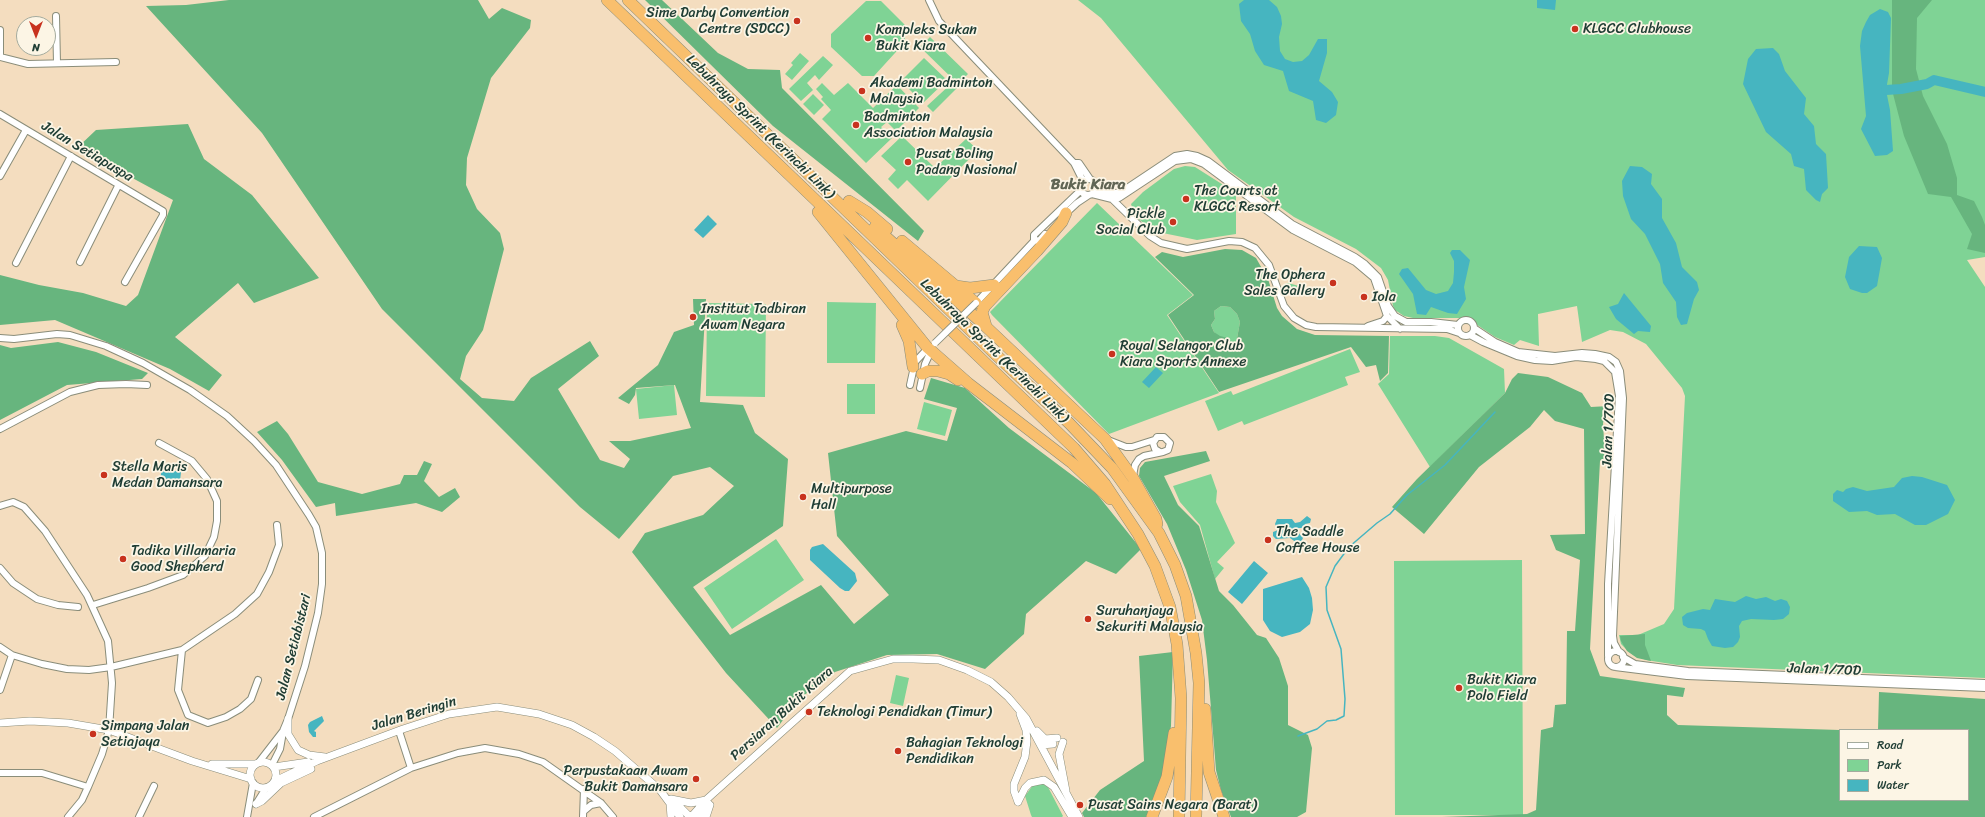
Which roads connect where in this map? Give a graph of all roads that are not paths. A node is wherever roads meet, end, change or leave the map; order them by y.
1 (607, 0) edge
2 (628, 0) edge
3 (930, 0) edge
4 (56, 16) dead end
5 (0, 30) edge
6 (0, 57) edge
7 (116, 62) dead end
8 (57, 63) junction
9 (0, 114) edge
10 (26, 130) junction
11 (790, 154) junction
12 (71, 156) junction
13 (1074, 163) junction
14 (787, 174) junction
15 (0, 176) edge
16 (1090, 179) junction
17 (1083, 181) junction
18 (118, 186) junction
19 (1096, 188) junction
20 (1081, 190) junction
21 (1091, 194) junction
22 (1112, 199) junction
23 (849, 201) junction
24 (1066, 213) junction
25 (1034, 241) junction
26 (16, 262) dead end
27 (80, 262) dead end
28 (125, 282) dead end
29 (994, 285) junction
30 (956, 286) junction
31 (976, 303) junction
32 (896, 309) junction
33 (1387, 316) junction
34 (1458, 325) junction
35 (986, 327) junction
36 (1361, 328) junction
37 (1400, 328) junction
38 (1474, 328) junction
39 (1459, 332) junction
40 (1470, 335) junction
41 (0, 338) edge
42 (932, 347) junction
43 (917, 371) junction
44 (968, 383) junction
45 (910, 385) dead end
46 (147, 386) dead end
47 (920, 388) dead end
48 (0, 430) edge
49 (1105, 439) junction
50 (1154, 440) junction
51 (159, 443) dead end
52 (1160, 452) junction
53 (1133, 478) junction
54 (0, 506) edge
55 (1125, 515) junction
56 (277, 525) dead end
57 (1159, 533) junction
58 (0, 568) edge
59 (93, 605) junction
60 (78, 607) dead end
61 (1177, 644) junction
62 (0, 647) edge
63 (182, 650) junction
64 (1621, 654) junction
65 (12, 655) junction
66 (1608, 656) junction
67 (111, 667) junction
68 (1615, 667) junction
69 (258, 680) dead end
70 (1199, 683) junction
71 (1985, 683) edge
72 (1985, 688) edge
73 (0, 690) edge
74 (1018, 710) junction
75 (1026, 718) junction
76 (288, 719) junction
77 (0, 723) edge
78 (109, 730) junction
79 (399, 730) junction
80 (283, 731) junction
81 (1058, 742) junction
82 (1040, 745) junction
83 (327, 758) junction
84 (316, 761) junction
85 (257, 763) junction
86 (202, 764) junction
87 (273, 766) junction
88 (411, 768) junction
89 (0, 773) edge
90 (252, 781) junction
91 (275, 781) junction
92 (154, 786) dead end
93 (88, 787) junction
94 (266, 788) junction
95 (584, 790) junction
96 (1065, 793) junction
97 (591, 795) junction
98 (669, 798) junction
99 (709, 800) junction
100 (601, 802) junction
101 (256, 804) junction
102 (248, 814) edge
103 (583, 814) edge
104 (68, 817) edge
105 (139, 817) edge
106 (314, 817) edge
107 (613, 817) edge
108 (671, 817) edge
109 (680, 817) edge
110 (690, 817) edge
111 (699, 817) edge
112 (706, 817) edge
113 (1072, 817) edge
114 (1079, 817) edge
115 (1152, 817) edge
116 (1179, 817) edge
117 (1196, 817) edge
118 (1224, 817) edge

1 - 14 highway, Lebuhraya Sprint (Kerinchi Link)
2 - 11 highway, Lebuhraya Sprint (Kerinchi Link)
3 - 13 street
4 - 8 street
5 - 6 street
6 - 8 street
7 - 8 street
9 - 10 street, Jalan Setiapuspa
10 - 12 street, Jalan Setiapuspa
10 - 15 street
11 - 23 highway
11 - 57 highway, Lebuhraya Sprint (Kerinchi Link)
12 - 18 street, Jalan Setiapuspa
12 - 26 street
13 - 16 street
13 - 17 street
14 - 32 highway
14 - 55 highway, Lebuhraya Sprint (Kerinchi Link)
16 - 17 street
16 - 19 street
17 - 20 street
18 - 27 street
18 - 28 street, Jalan Setiapuspa
19 - 21 street
19 - 34 street
20 - 21 street
20 - 25 street
21 - 22 street
21 - 24 street
22 - 33 street
22 - 36 street
23 - 30 highway
23 - 35 highway
24 - 25 street
24 - 35 highway
25 - 29 street
29 - 30 highway
29 - 31 street
30 - 31 highway
31 - 42 street, bridge
32 - 42 highway
32 - 43 highway
33 - 36 street
33 - 37 street
34 - 38 street
34 - 39 street
35 - 49 highway
36 - 37 street
37 - 39 street
38 - 40 street
38 - 64 street, Jalan 1/70D
39 - 40 street
40 - 66 street, Jalan 1/70D
41 - 76 street, Jalan Setiabistari
42 - 43 street
42 - 43 street
42 - 44 highway
43 - 44 highway
43 - 45 street
43 - 47 street
44 - 55 highway
46 - 48 street
49 - 50 street
49 - 53 highway
50 - 52 street
50 - 52 street
51 - 59 street
52 - 53 street
53 - 57 highway
54 - 59 street
55 - 61 highway, Lebuhraya Sprint (Kerinchi Link)
56 - 63 street
57 - 70 highway, Lebuhraya Sprint (Kerinchi Link)
58 - 60 street
59 - 67 street
61 - 115 highway
61 - 116 highway, Lebuhraya Sprint (Kerinchi Link)
62 - 65 street
63 - 67 street
63 - 69 street
64 - 66 street
64 - 68 street
64 - 71 street, Jalan 1/70D
65 - 67 street
65 - 73 street
66 - 68 street
67 - 78 street
68 - 72 street, Jalan 1/70D
70 - 117 highway, Lebuhraya Sprint (Kerinchi Link)
70 - 118 highway
74 - 75 street, Persiaran Bukit Kiara
74 - 99 street, Persiaran Bukit Kiara
74 - 113 street
75 - 81 street
75 - 82 street, Persiaran Bukit Kiara
76 - 80 street, Jalan Setiabistari
76 - 83 street
77 - 78 street
78 - 86 street
78 - 93 street
79 - 83 street, Jalan Beringin
79 - 88 street
79 - 98 street, Jalan Beringin
80 - 85 street, Jalan Setiabistari
80 - 87 street, Jalan Setiabistari
81 - 82 street
81 - 96 street
82 - 96 street, Persiaran Bukit Kiara
83 - 84 street, Jalan Beringin
83 - 101 street
84 - 87 street, Jalan Beringin
84 - 91 street, Jalan Beringin
85 - 86 street
85 - 87 street
85 - 90 street
86 - 90 street
87 - 91 street
88 - 95 street
88 - 106 street
89 - 93 street
90 - 94 street
90 - 102 street
91 - 94 street
92 - 105 street
93 - 104 street
94 - 101 street
95 - 97 street
95 - 103 street
96 - 114 street, Persiaran Bukit Kiara
97 - 100 street
97 - 103 street
98 - 99 street
98 - 108 street
98 - 109 street, Jalan Beringin
98 - 110 street, Jalan Beringin
99 - 110 street, Persiaran Bukit Kiara
99 - 111 street, Persiaran Bukit Kiara
99 - 112 street
100 - 103 street
100 - 107 street
101 - 102 street

